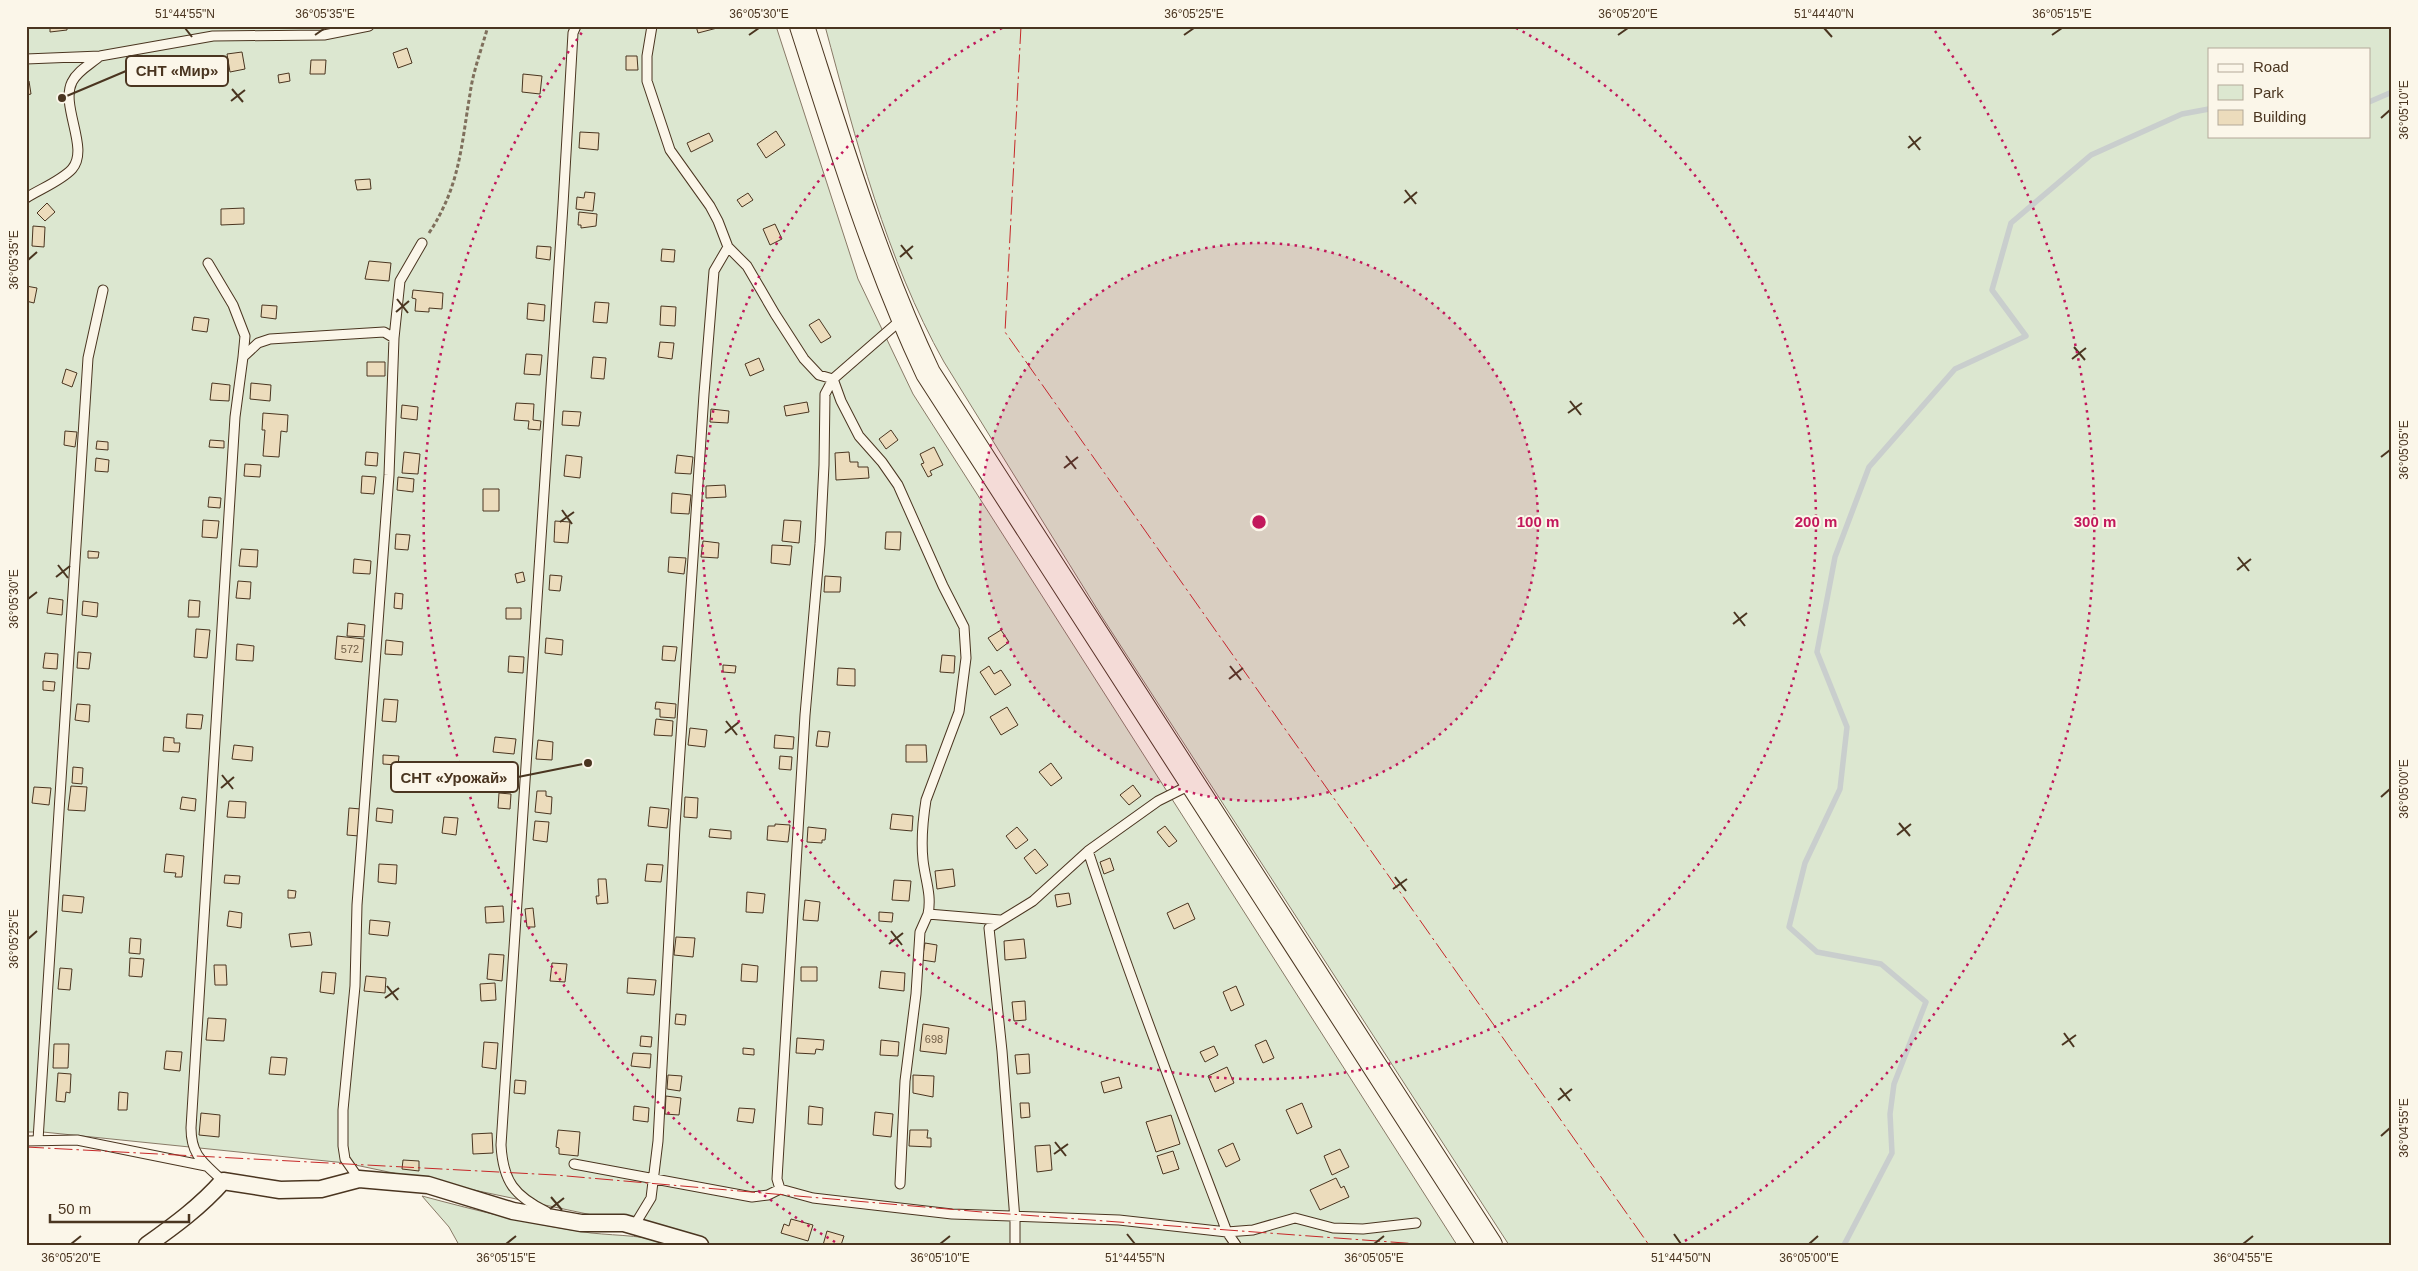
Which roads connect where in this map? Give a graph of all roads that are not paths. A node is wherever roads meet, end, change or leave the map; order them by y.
1 (370, 26) edge
2 (576, 26) edge
3 (652, 26) edge
4 (802, 26) edge
5 (100, 56) junction
6 (26, 59) edge
7 (26, 198) edge
8 (422, 243) road end
9 (728, 246) junction
10 (208, 263) dead end
11 (103, 290) dead end
12 (902, 319) junction
13 (394, 338) junction
14 (243, 357) junction
15 (833, 379) junction
16 (1193, 784) junction
17 (1088, 851) junction
18 (928, 914) junction
19 (1002, 920) junction
20 (26, 1140) edge
21 (38, 1140) junction
22 (574, 1164) dead end
23 (206, 1166) junction
24 (359, 1179) junction
25 (653, 1179) junction
26 (223, 1181) junction
27 (900, 1184) dead end
28 (780, 1189) junction
29 (1015, 1217) junction
30 (565, 1221) junction
31 (1416, 1223) dead end
32 (634, 1226) junction
33 (1227, 1232) junction
34 (147, 1245) edge
35 (700, 1245) edge
36 (1015, 1245) edge
37 (1236, 1245) edge
38 (1490, 1245) edge

1 - 5 lane
2 - 30 lane
3 - 9 lane
4 - 12 street
5 - 6 lane
5 - 7 lane
8 - 13 lane
9 - 15 lane
9 - 25 lane
10 - 14 lane
11 - 21 lane
12 - 15 lane
12 - 16 street
13 - 14 lane
13 - 24 lane
14 - 23 lane
15 - 18 lane
15 - 28 lane
16 - 17 lane
16 - 38 street
17 - 19 lane
17 - 33 lane
18 - 19 lane
18 - 27 lane
19 - 29 lane
20 - 21 lane
21 - 23 lane
22 - 25 lane
23 - 26 lane
24 - 26 street
24 - 30 street
25 - 28 lane
25 - 32 lane
26 - 34 street
28 - 29 lane
29 - 33 lane
29 - 36 lane
30 - 32 street
31 - 33 lane
32 - 35 street
33 - 37 lane

